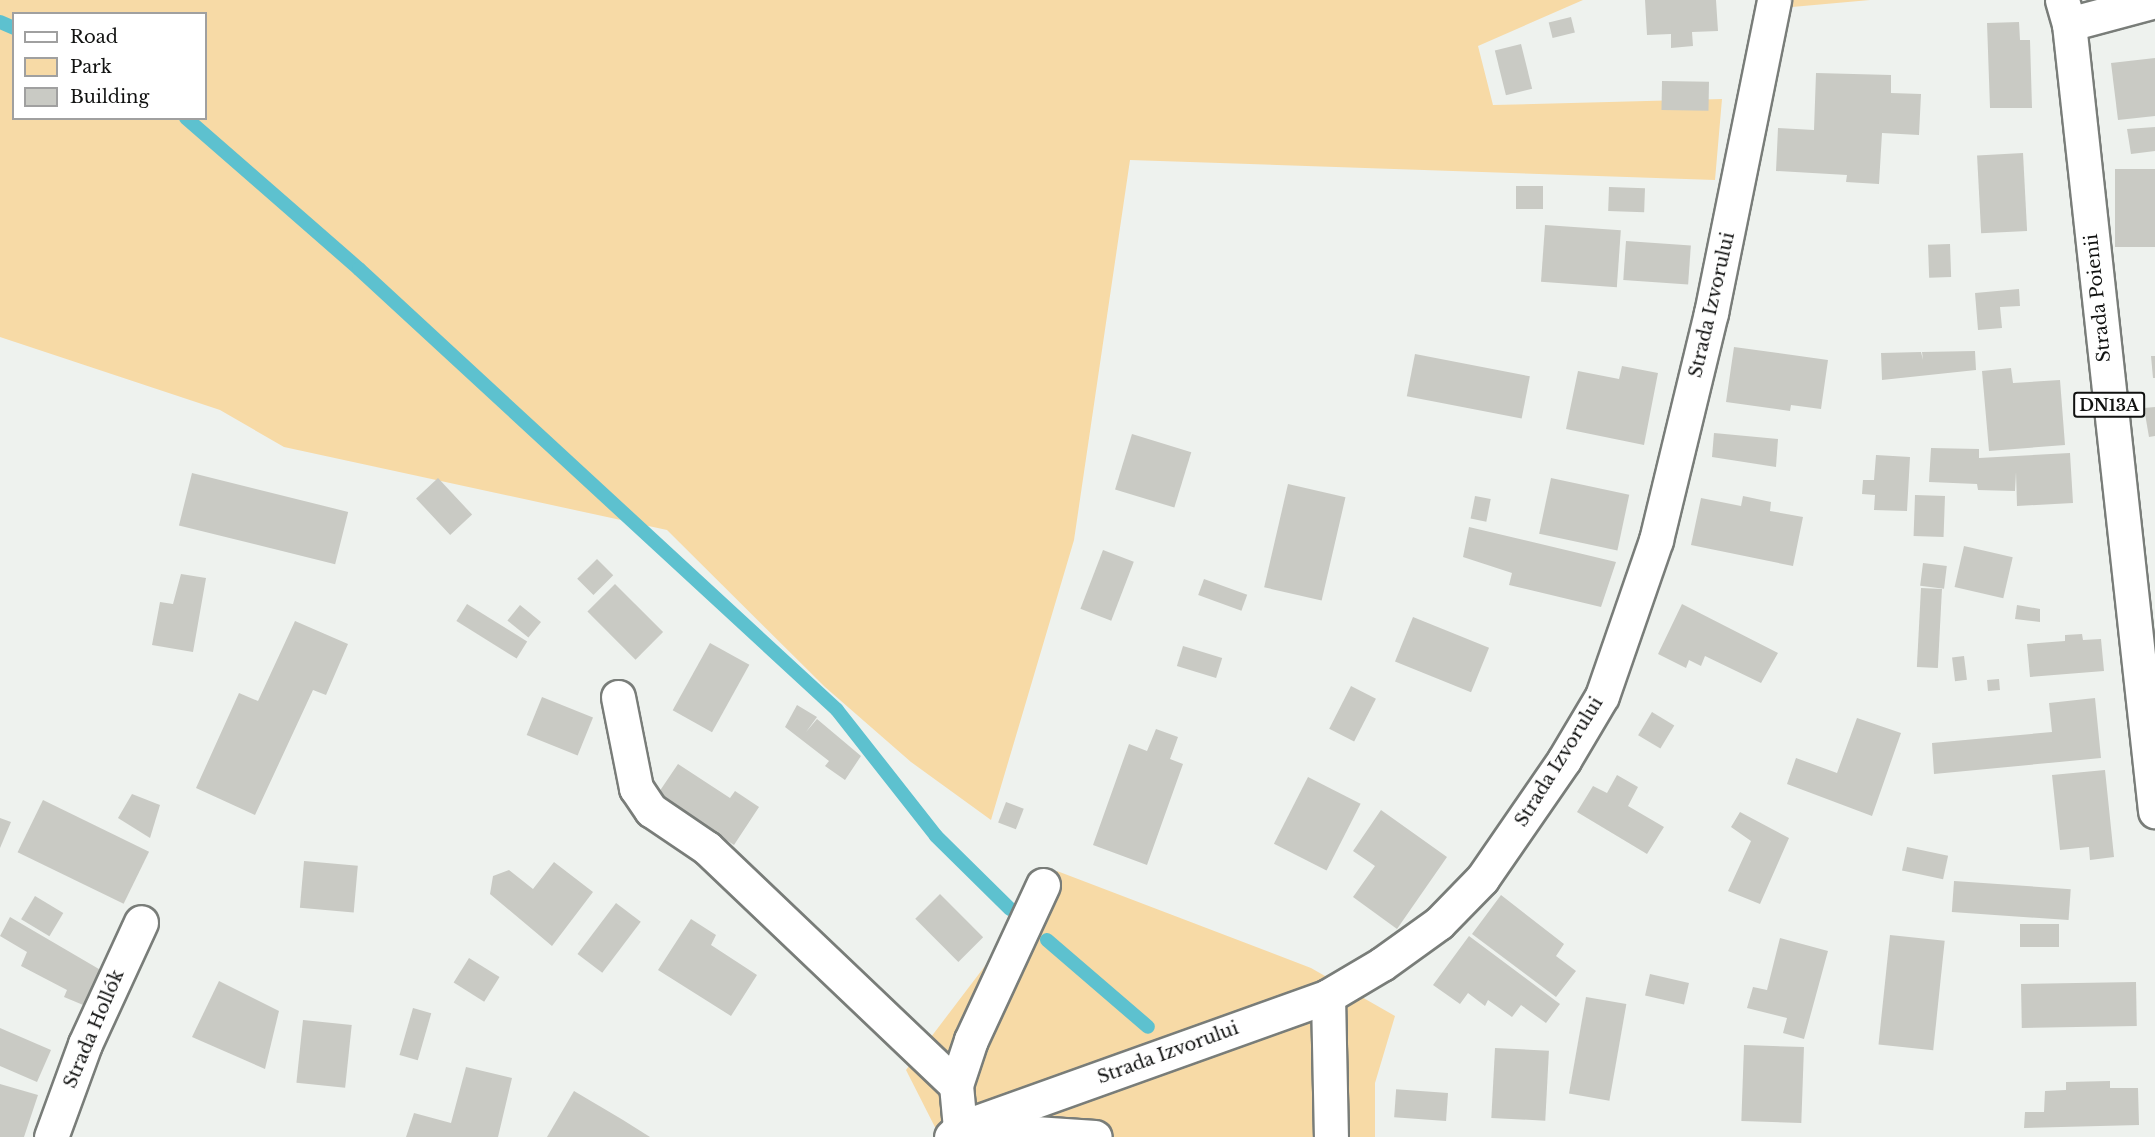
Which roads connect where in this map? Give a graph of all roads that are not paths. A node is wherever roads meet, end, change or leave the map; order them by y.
1 (1774, 0) edge
2 (2155, 1) edge
3 (2066, 12) edge
4 (2146, 673) edge
5 (618, 697) dead end
6 (2155, 811) edge
7 (1043, 885) dead end
8 (141, 922) dead end
9 (1328, 996) junction
10 (956, 1085) junction
11 (956, 1132) edge
12 (51, 1137) edge
13 (1095, 1137) edge
14 (1331, 1137) edge

1 - 9 main road, Strada Izvorului
2 - 3 main road
3 - 4 main road, Strada Poienii / DN13A
4 - 6 main road, Strada Poienii / DN13A
5 - 10 main road
7 - 10 main road
8 - 12 main road, Strada Hollók
9 - 11 main road, Strada Izvorului
9 - 14 main road
10 - 11 main road
11 - 13 main road

